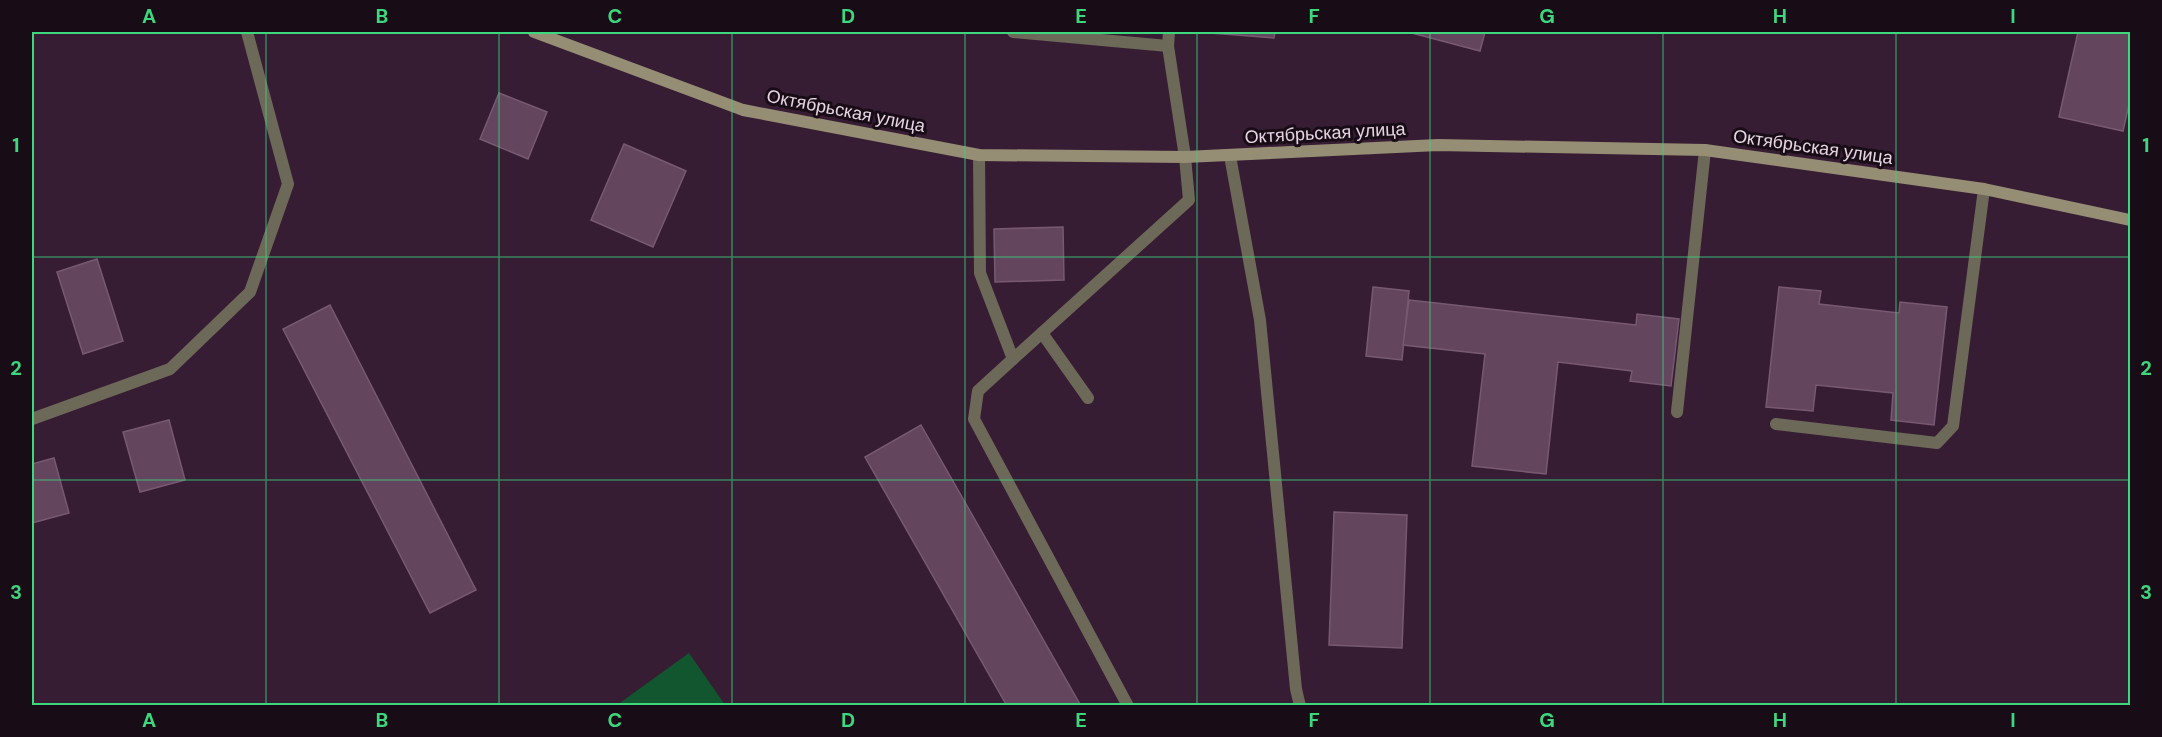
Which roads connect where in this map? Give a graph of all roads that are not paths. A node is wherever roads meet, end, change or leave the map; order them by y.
1 (247, 32) edge
2 (534, 32) edge
3 (1013, 32) edge
4 (1169, 32) edge
5 (1168, 46) junction
6 (1705, 150) junction
7 (979, 155) junction
8 (1230, 156) junction
9 (1185, 157) junction
10 (1984, 189) junction
11 (2130, 220) edge
12 (1042, 333) junction
13 (1013, 360) junction
14 (1088, 398) dead end
15 (1677, 412) dead end
16 (32, 419) edge
17 (1776, 424) dead end
18 (1128, 705) edge
19 (1300, 705) edge

1 - 16 street
2 - 7 street, Октябрьская улица
3 - 5 street
4 - 5 street
5 - 9 street
6 - 8 street, Октябрьская улица
6 - 10 street, Октябрьская улица
6 - 15 street
7 - 9 street, Октябрьская улица
7 - 13 street
8 - 9 street, Октябрьская улица
8 - 19 street
9 - 12 street
10 - 11 street, Октябрьская улица
10 - 17 street
12 - 13 street
12 - 14 street
13 - 18 street

